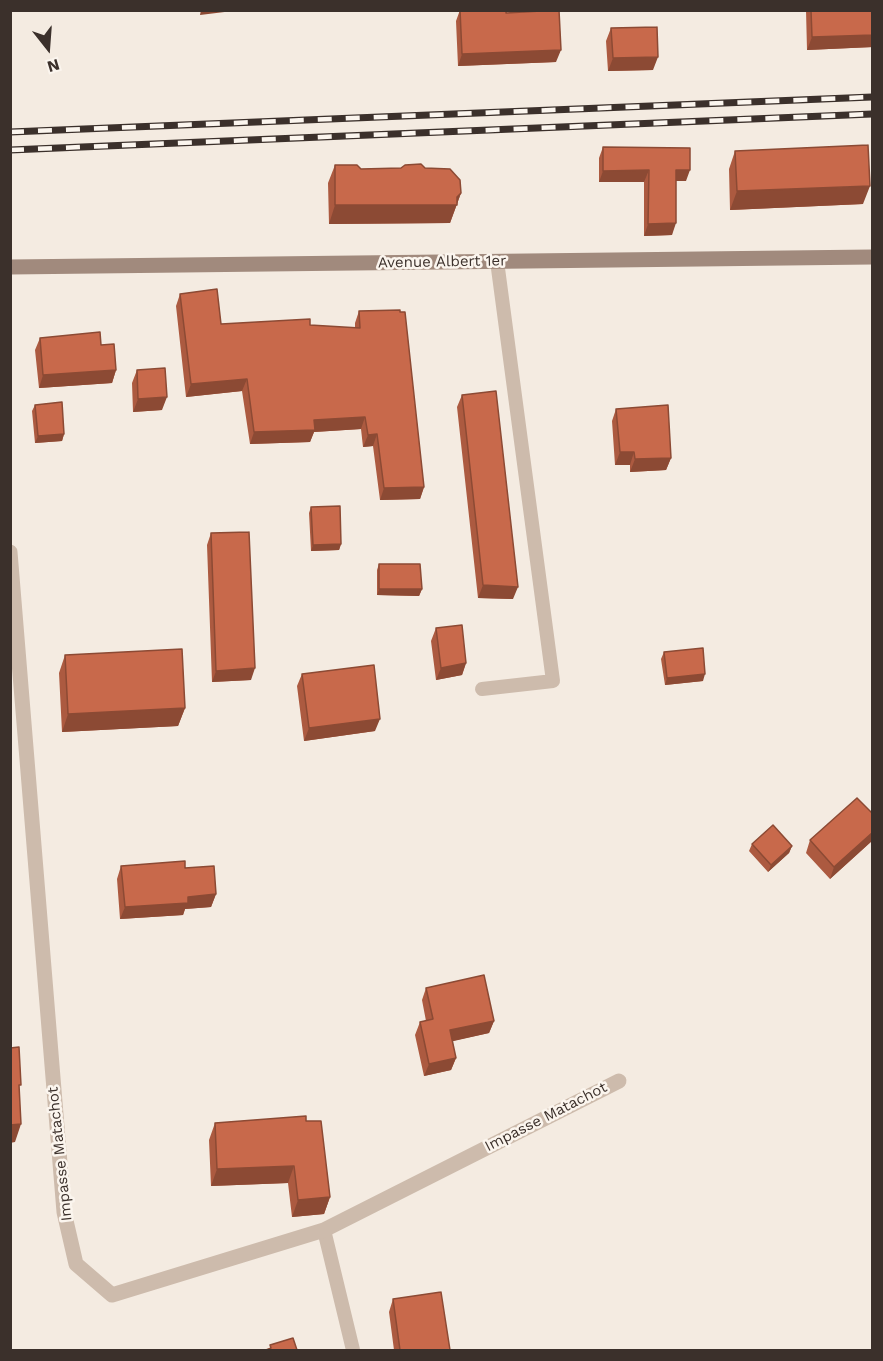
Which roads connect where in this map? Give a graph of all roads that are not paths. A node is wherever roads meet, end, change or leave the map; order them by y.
1 (873, 257) edge
2 (498, 261) junction
3 (10, 267) edge
4 (10, 552) edge
5 (482, 689) dead end
6 (619, 1081) dead end
7 (324, 1230) junction
8 (353, 1350) edge

1 - 2 main road, Avenue Albert 1er
2 - 3 main road, Avenue Albert 1er
2 - 5 lane
4 - 7 street, Impasse Matachot
6 - 7 street, Impasse Matachot
7 - 8 lane

